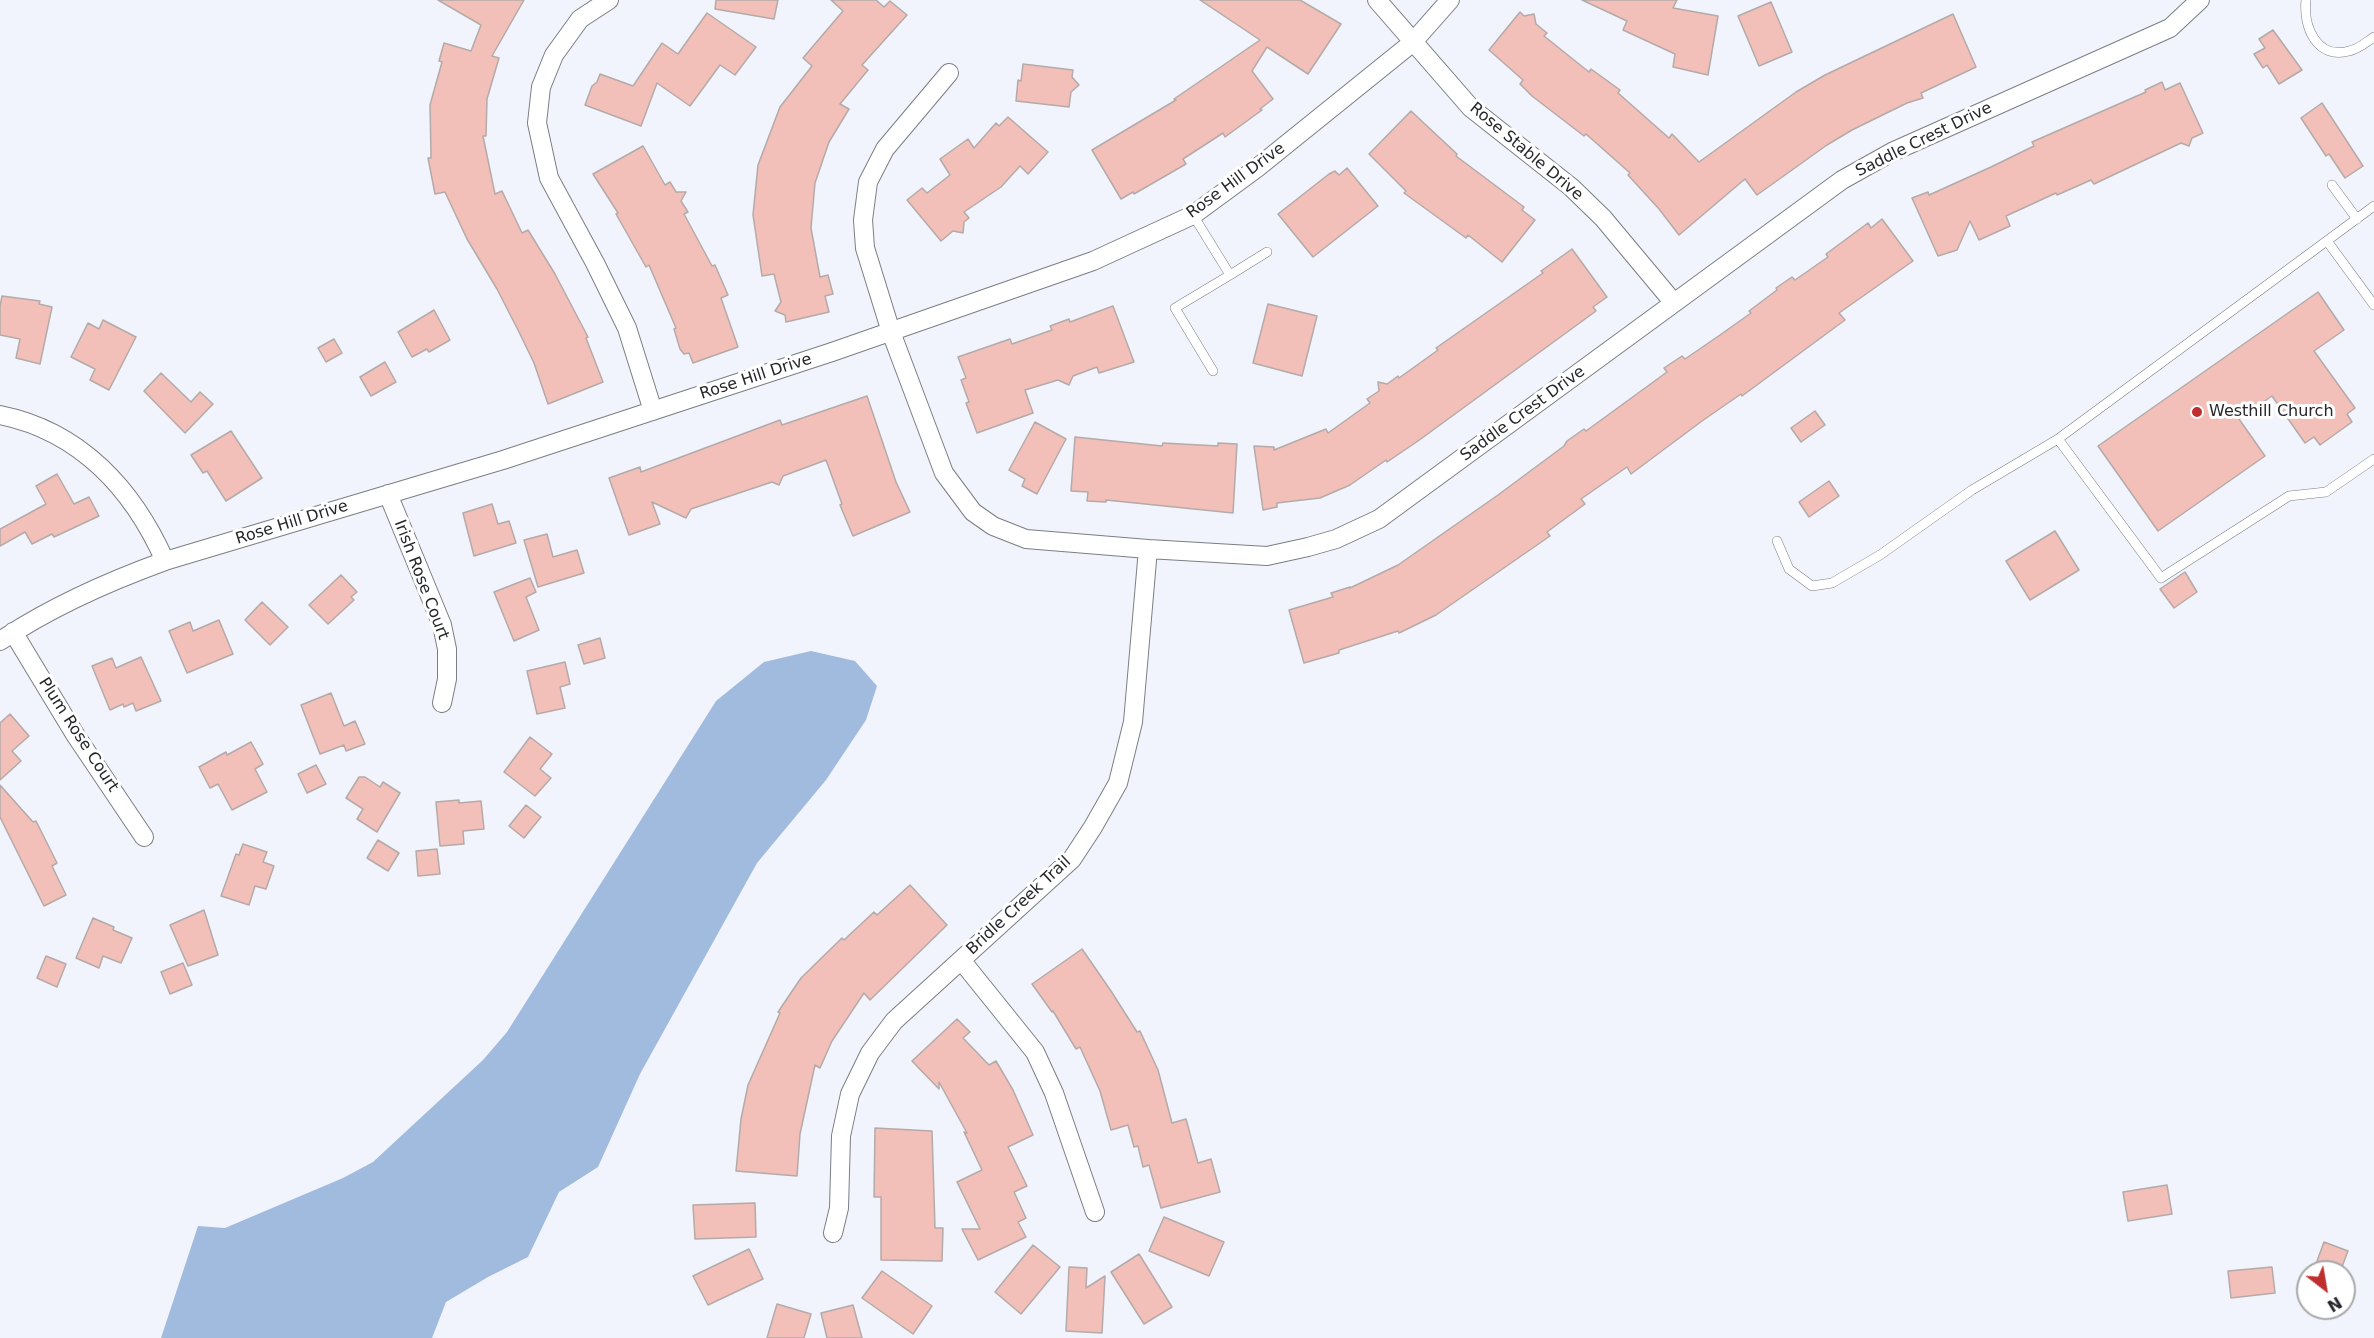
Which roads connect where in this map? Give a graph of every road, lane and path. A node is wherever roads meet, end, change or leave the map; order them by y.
1 (609, 0) edge
2 (1377, 0) edge
3 (1450, 0) edge
4 (2200, 0) edge
5 (2306, 0) edge
6 (2374, 37) edge
7 (1412, 43) junction
8 (949, 73) dead end
9 (2332, 185) dead end
10 (2374, 206) edge
11 (1193, 215) junction
12 (2357, 219) junction
13 (2327, 241) junction
14 (1267, 252) dead end
15 (1230, 275) junction
16 (1674, 303) junction
17 (2374, 305) edge
18 (891, 332) junction
19 (1213, 371) dead end
20 (654, 411) junction
21 (0, 415) edge
22 (2058, 439) junction
23 (2374, 459) edge
24 (388, 494) junction
25 (1777, 541) dead end
26 (1148, 549) junction
27 (165, 561) junction
28 (7, 637) edge
29 (442, 703) dead end
30 (144, 837) dead end
31 (961, 960) junction
32 (1095, 1212) dead end
33 (833, 1233) dead end

1 - 20 street
2 - 7 street, Rose Stable Drive
3 - 7 street, Rose Hill Drive
4 - 16 street, Saddle Crest Drive
5 - 6 lane
7 - 11 street, Rose Hill Drive
7 - 16 street, Rose Stable Drive
8 - 18 street, Saddle Crest Drive
9 - 12 lane
10 - 12 lane
11 - 15 lane
11 - 18 street, Rose Hill Drive
12 - 13 lane
13 - 17 lane
13 - 22 lane
14 - 15 lane
15 - 19 lane
16 - 26 street, Saddle Crest Drive
18 - 20 street, Rose Hill Drive
18 - 26 street, Saddle Crest Drive
20 - 24 street, Rose Hill Drive
21 - 27 street
22 - 23 lane
22 - 25 lane
24 - 27 street, Rose Hill Drive
24 - 29 street, Irish Rose Court
26 - 31 street, Bridle Creek Trail
27 - 28 street, Rose Hill Drive
28 - 30 street, Plum Rose Court
31 - 32 street
31 - 33 street, Bridle Creek Trail

